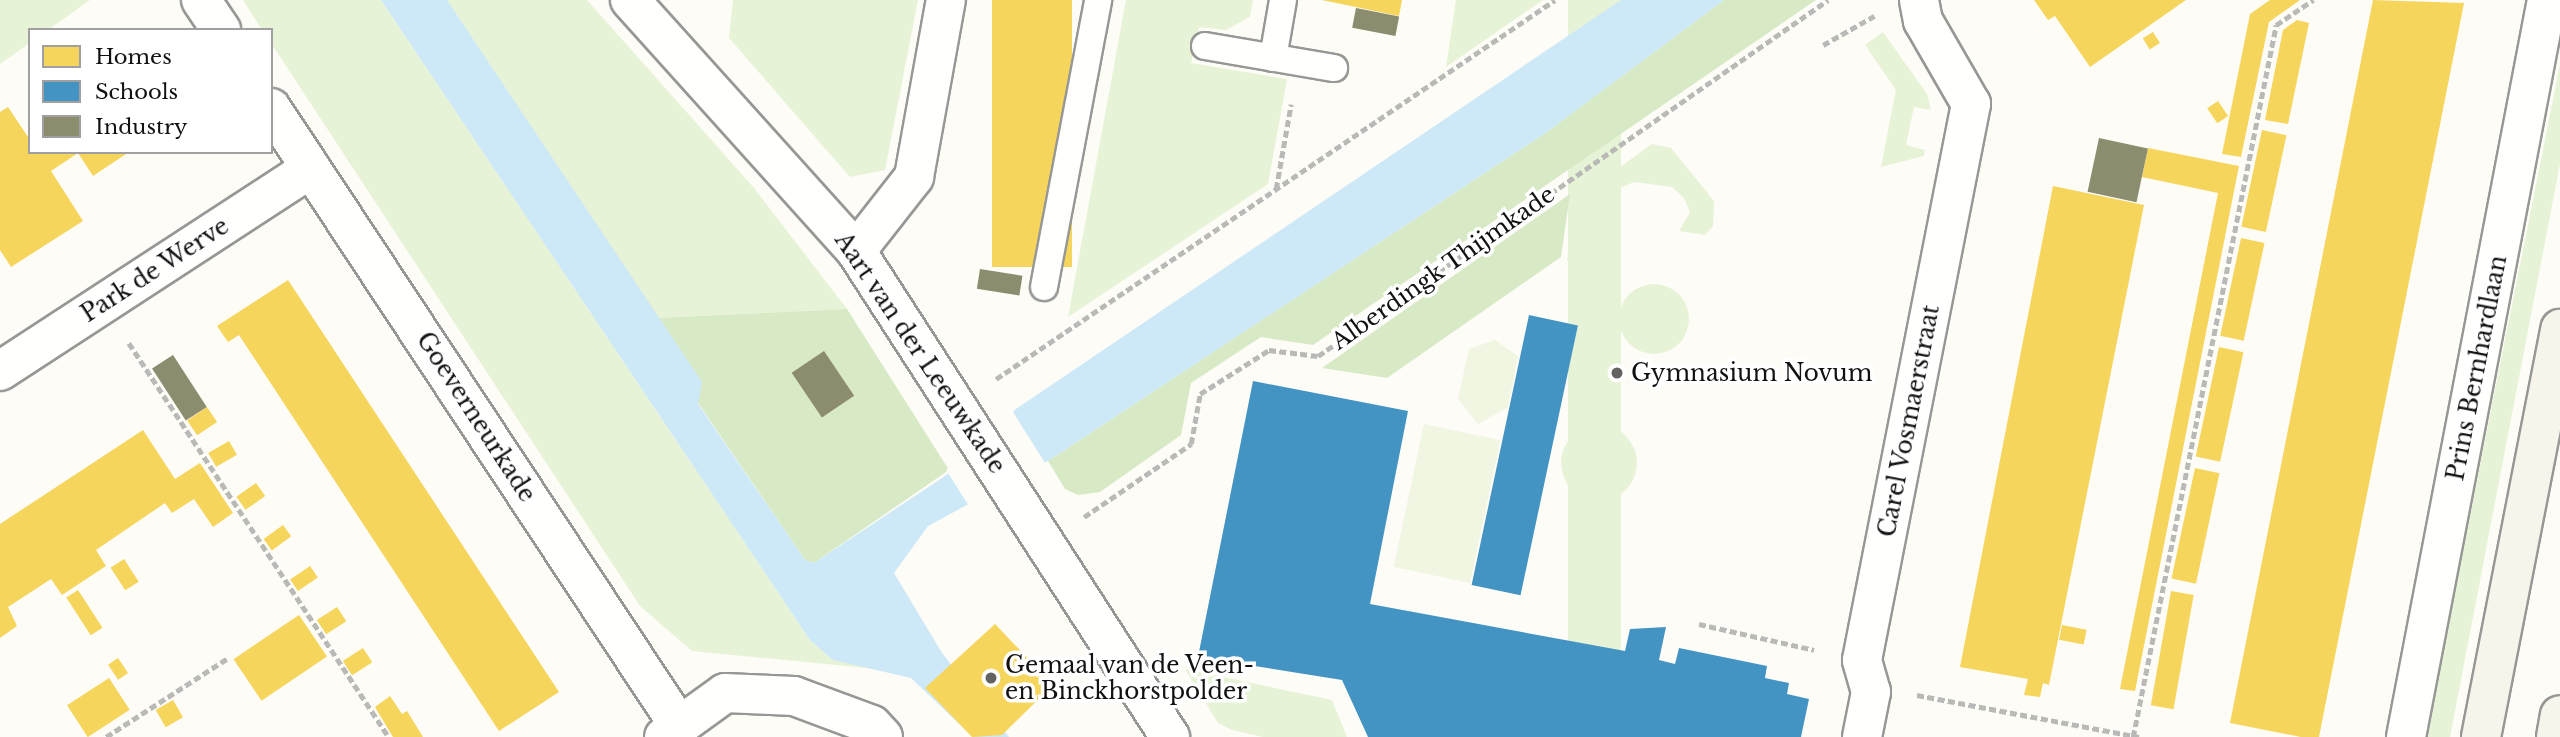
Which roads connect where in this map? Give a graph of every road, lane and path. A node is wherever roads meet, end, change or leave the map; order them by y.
1 (201, 0) edge
2 (630, 0) edge
3 (946, 0) edge
4 (1098, 0) edge
5 (1283, 0) edge
6 (1555, 0) edge
7 (1828, 0) edge
8 (1919, 0) edge
9 (2313, 0) edge
10 (2547, 0) edge
11 (1881, 12) dead end
12 (220, 28) edge
13 (1823, 45) dead end
14 (1205, 47) dead end
15 (1286, 60) junction
16 (1334, 68) dead end
17 (273, 110) edge
18 (310, 168) junction
19 (1276, 190) junction
20 (856, 251) junction
21 (1044, 287) dead end
22 (103, 304) junction
23 (2560, 329) edge
24 (0, 371) edge
25 (959, 409) junction
26 (1036, 528) junction
27 (1699, 624) dead end
28 (228, 658) dead end
29 (1867, 676) junction
30 (2560, 715) edge
31 (672, 732) edge
32 (106, 737) edge
33 (389, 737) edge
34 (883, 737) edge
35 (1170, 737) edge
36 (1862, 737) edge
37 (2135, 737) edge
38 (2406, 737) edge
39 (2481, 737) edge
40 (2556, 737) edge

1 - 12 street
2 - 20 street, Aart van der Leeuwkade
3 - 20 street
4 - 21 lane
5 - 15 lane
6 - 19 path
7 - 26 path, Alberdingk Thijmkade
8 - 29 street, Carel Vosmaerstraat
9 - 37 path
10 - 38 street, Prins Bernhardlaan
11 - 13 path
14 - 15 lane
15 - 16 lane
15 - 19 path
17 - 18 street, Goeverneurkade
18 - 22 street, Park de Werve
18 - 31 street, Goeverneurkade
19 - 25 path
20 - 25 street, Aart van der Leeuwkade
22 - 24 street, Park de Werve
22 - 33 path
23 - 39 main road
25 - 26 street, Aart van der Leeuwkade
26 - 35 street, Aart van der Leeuwkade
27 - 29 path
28 - 32 path
29 - 36 street, Carel Vosmaerstraat
29 - 37 path
30 - 40 main road
31 - 34 street

